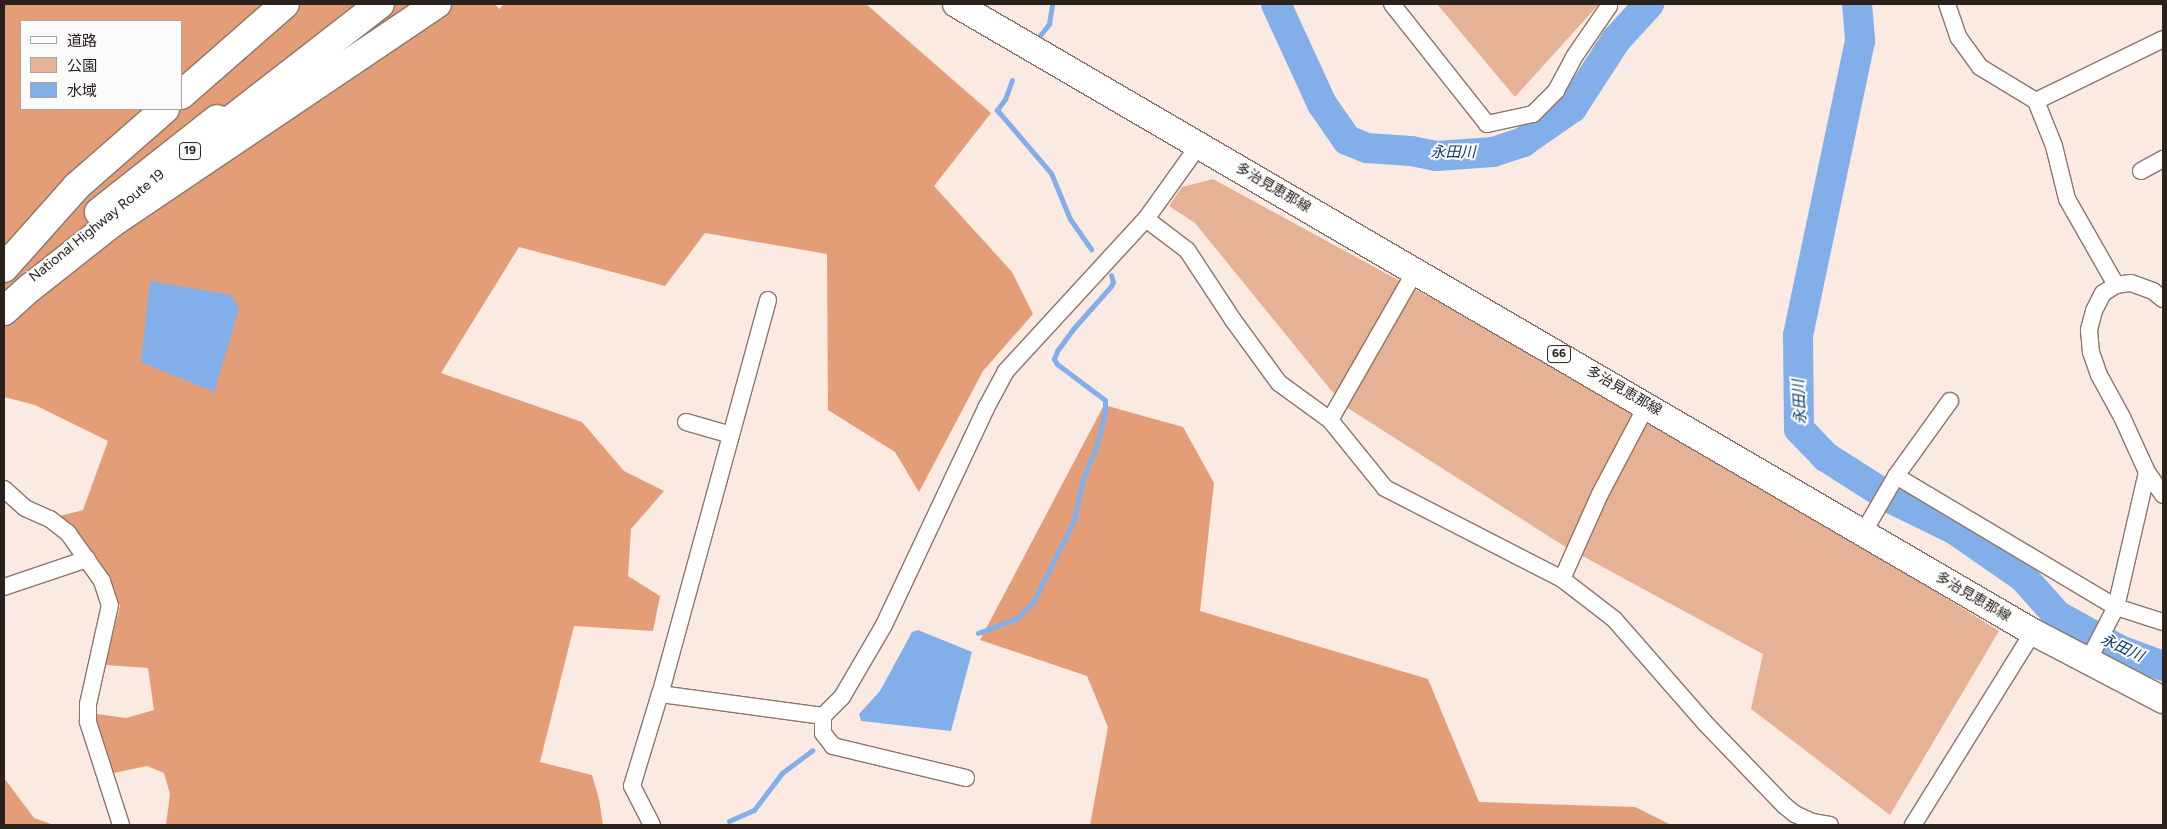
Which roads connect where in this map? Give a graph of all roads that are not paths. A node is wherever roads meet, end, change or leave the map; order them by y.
1 (285, 4) edge
2 (365, 4) edge
3 (380, 4) edge
4 (437, 4) edge
5 (956, 4) edge
6 (1392, 4) edge
7 (1609, 4) edge
8 (1947, 4) edge
9 (2163, 39) edge
10 (182, 94) edge
11 (2036, 101) junction
12 (164, 110) edge
13 (1200, 145) junction
14 (2163, 159) edge
15 (2141, 171) dead end
16 (1146, 219) junction
17 (4, 268) edge
18 (1416, 270) junction
19 (2116, 286) junction
20 (4, 291) edge
21 (2163, 299) edge
22 (768, 300) dead end
23 (4, 303) edge
24 (4, 311) edge
25 (1950, 401) dead end
26 (1647, 405) junction
27 (1330, 420) junction
28 (686, 422) dead end
29 (731, 435) junction
30 (2146, 472) junction
31 (1894, 480) junction
32 (4, 489) edge
33 (2163, 495) edge
34 (1867, 526) junction
35 (87, 559) junction
36 (1562, 579) junction
37 (4, 587) edge
38 (2114, 612) junction
39 (2163, 622) edge
40 (2033, 632) junction
41 (2090, 657) junction
42 (660, 694) junction
43 (2163, 700) edge
44 (823, 716) junction
45 (966, 778) dead end
46 (121, 825) edge
47 (652, 825) edge
48 (1830, 825) edge
49 (1913, 825) edge

1 - 10 highway
2 - 20 highway, National Highway Route 19 / 19
3 - 23 highway, National Highway Route 19 / 19
4 - 24 highway
5 - 13 main road, 多治見恵那線 / 66
6 - 7 street
8 - 11 street
9 - 11 street
11 - 19 street
12 - 17 highway
13 - 16 street
13 - 18 main road, 多治見恵那線 / 66
14 - 15 street
16 - 27 street
16 - 44 street
18 - 26 main road, 多治見恵那線 / 66
18 - 27 street
19 - 21 street
19 - 30 street
22 - 29 street
25 - 31 street
26 - 34 main road, 多治見恵那線 / 66
26 - 36 street
27 - 36 street
28 - 29 street
29 - 42 street
30 - 33 street
30 - 38 street
31 - 34 street
31 - 38 street
32 - 35 street
34 - 40 main road, 多治見恵那線 / 66
35 - 37 street
35 - 46 street
36 - 48 street
38 - 39 street
38 - 41 street
40 - 41 main road, 多治見恵那線 / 66
40 - 49 street
41 - 43 main road, 多治見恵那線 / 66
42 - 44 street
42 - 47 street
44 - 45 street

